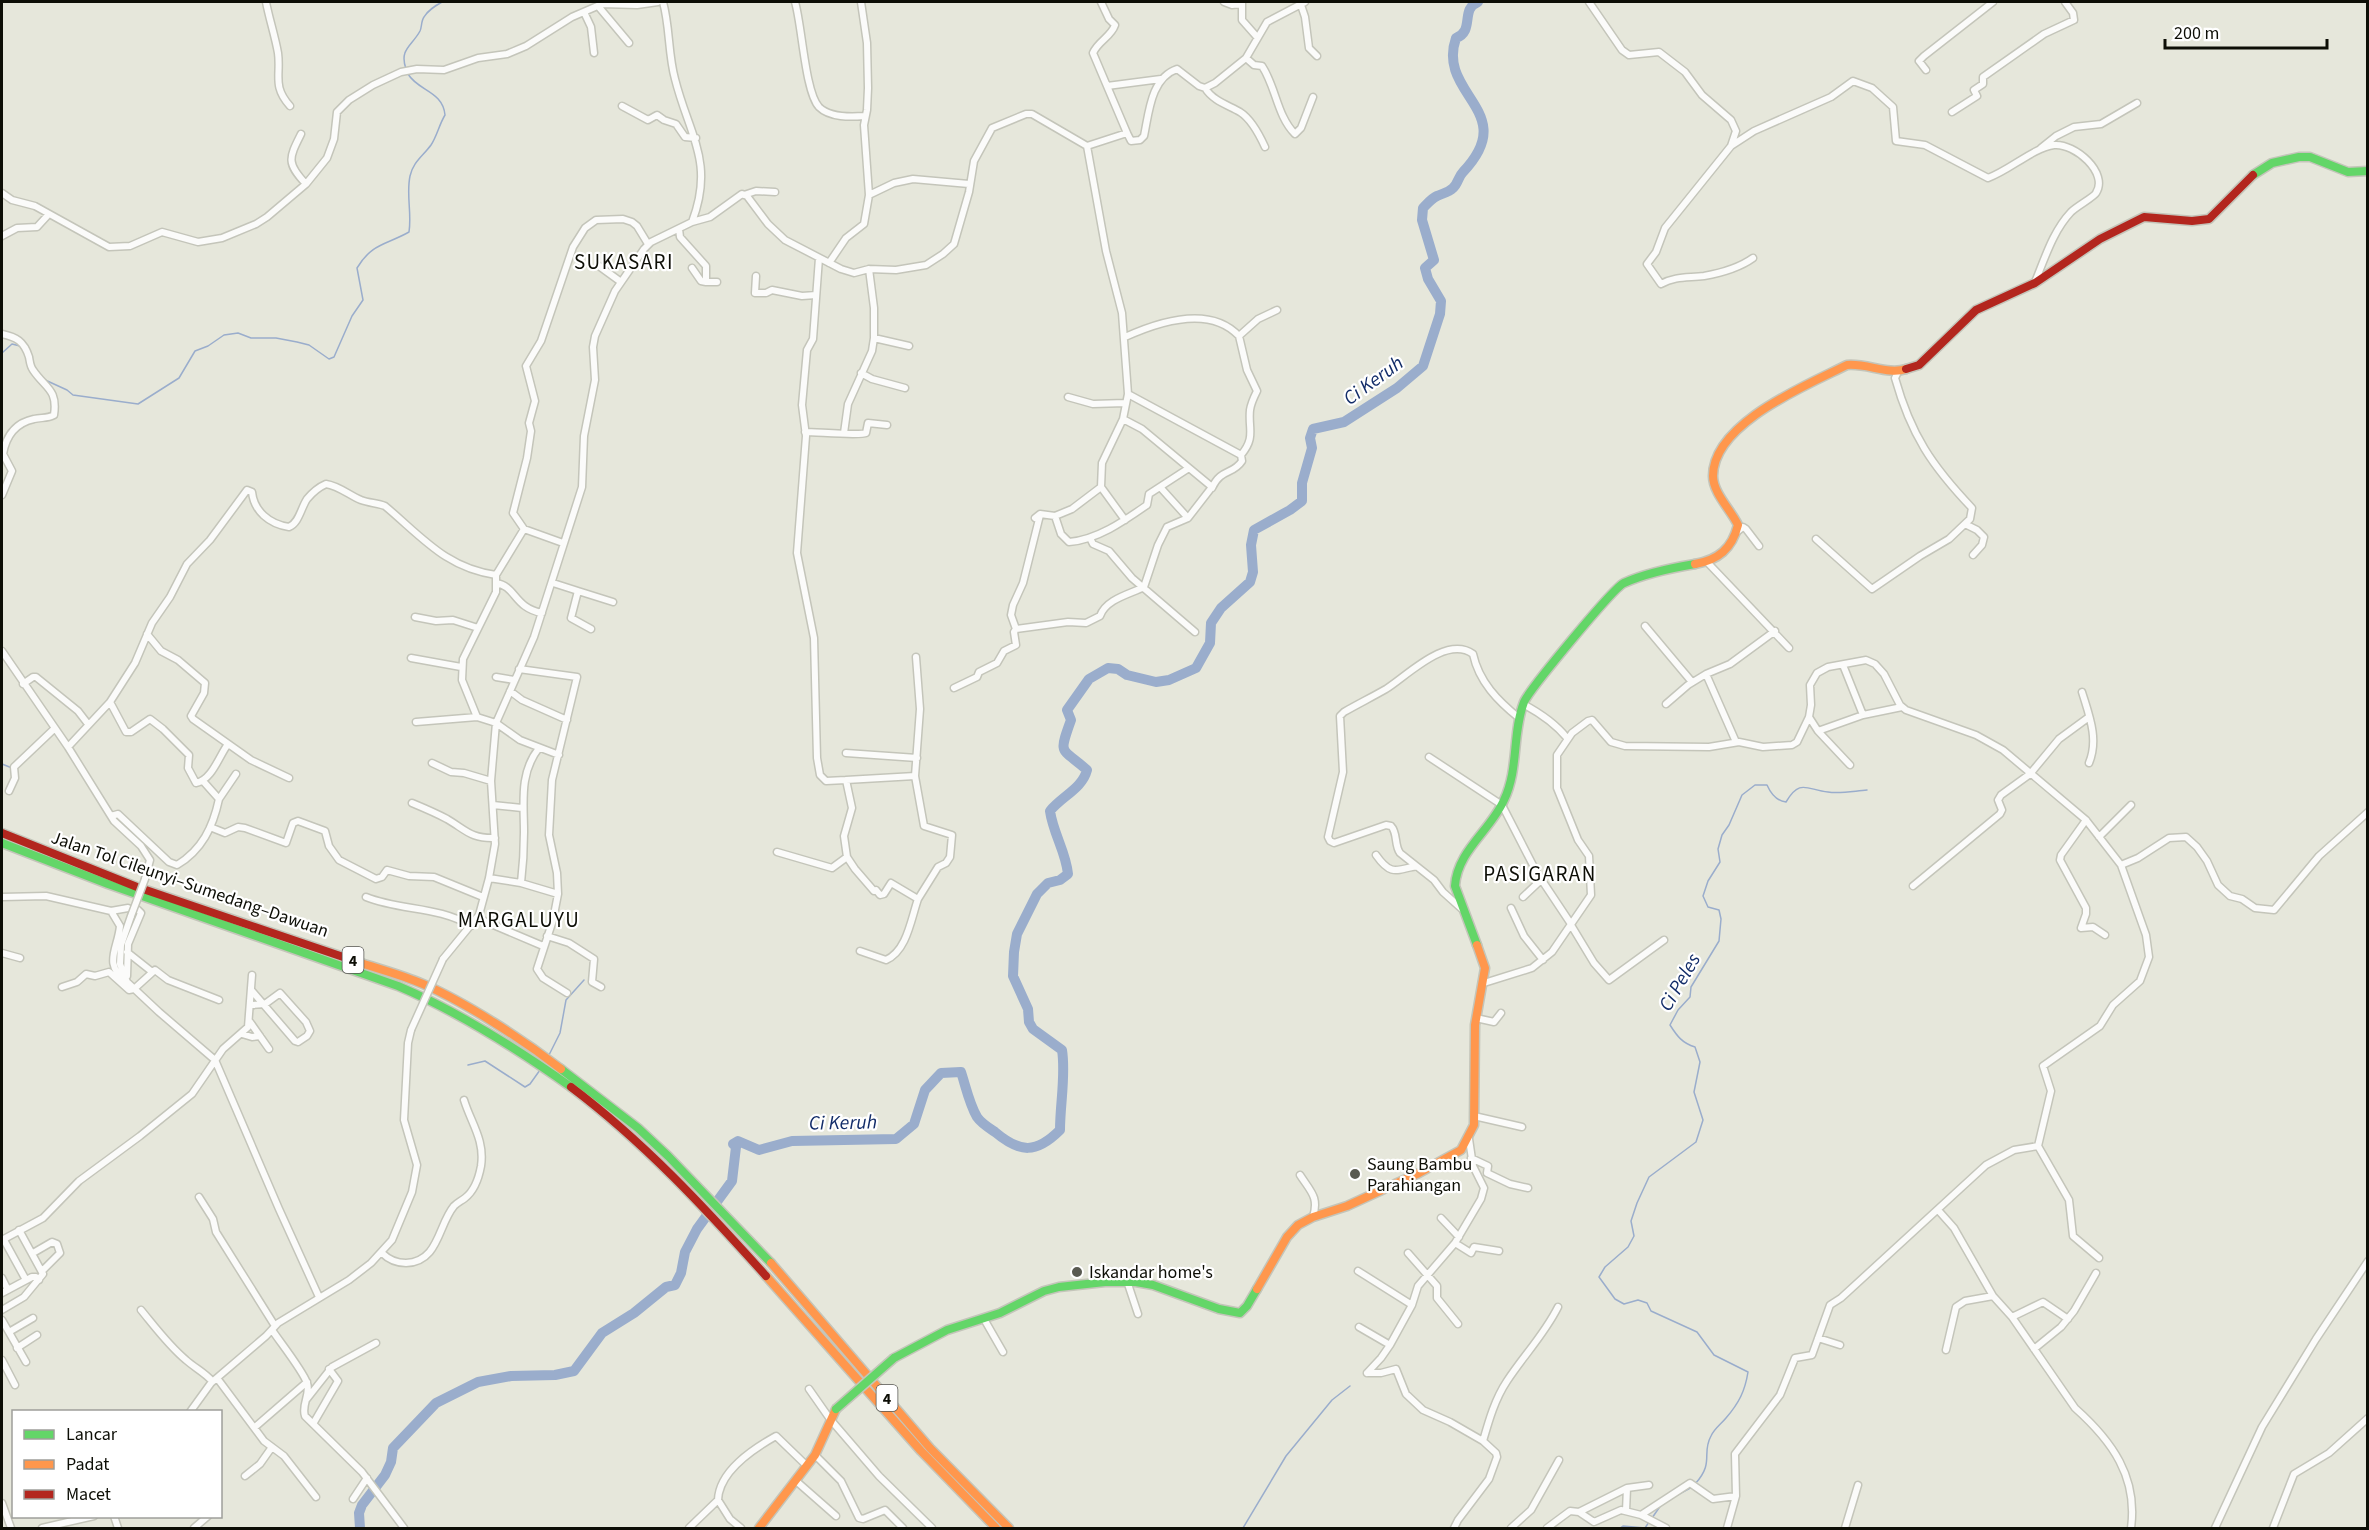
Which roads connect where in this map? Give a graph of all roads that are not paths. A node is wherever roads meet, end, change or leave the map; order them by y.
1 (266, 2) edge
2 (658, 2) edge
3 (663, 2) edge
4 (795, 2) edge
5 (861, 2) edge
6 (1101, 2) edge
7 (1224, 2) edge
8 (1589, 2) edge
9 (1993, 2) edge
10 (2065, 2) edge
11 (1242, 3) edge
12 (1304, 3) edge
13 (598, 6) junction
14 (584, 12) junction
15 (1257, 38) junction
16 (629, 43) dead end
17 (594, 53) dead end
18 (1317, 56) dead end
19 (1246, 58) junction
20 (1926, 70) dead end
21 (1161, 79) junction
22 (1107, 86) junction
23 (1205, 88) junction
24 (1313, 98) dead end
25 (2137, 103) dead end
26 (290, 106) dead end
27 (622, 106) dead end
28 (1952, 112) dead end
29 (864, 116) junction
30 (1126, 133) junction
31 (301, 134) dead end
32 (696, 138) junction
33 (1087, 146) junction
34 (1731, 146) junction
35 (1265, 147) dead end
36 (2036, 153) junction
37 (2367, 171) edge
38 (306, 184) junction
39 (969, 184) junction
40 (775, 192) dead end
41 (2, 193) edge
42 (744, 195) junction
43 (869, 195) junction
44 (48, 215) junction
45 (692, 222) junction
46 (679, 229) junction
47 (2, 236) edge
48 (648, 244) junction
49 (819, 258) junction
50 (1753, 258) dead end
51 (829, 263) junction
52 (600, 266) dead end
53 (692, 268) dead end
54 (869, 268) junction
55 (756, 276) dead end
56 (621, 282) junction
57 (706, 282) junction
58 (717, 282) dead end
59 (2035, 283) junction
60 (816, 295) junction
61 (1277, 310) dead end
62 (2, 334) edge
63 (1239, 336) junction
64 (1125, 337) junction
65 (874, 338) junction
66 (909, 346) dead end
67 (1898, 372) junction
68 (861, 373) junction
69 (905, 388) dead end
70 (1128, 394) junction
71 (1068, 397) dead end
72 (1125, 403) junction
73 (1123, 419) junction
74 (887, 425) dead end
75 (805, 432) junction
76 (844, 433) junction
77 (1241, 455) junction
78 (1189, 468) junction
79 (1101, 487) junction
80 (1160, 487) junction
81 (1212, 488) junction
82 (2, 495) edge
83 (1055, 516) junction
84 (1188, 518) junction
85 (1125, 520) junction
86 (1965, 524) junction
87 (524, 529) junction
88 (1738, 531) junction
89 (1090, 538) junction
90 (1816, 539) dead end
91 (563, 543) junction
92 (1760, 546) dead end
93 (1973, 555) dead end
94 (1708, 563) junction
95 (496, 575) junction
96 (496, 583) junction
97 (553, 583) junction
98 (1144, 587) junction
99 (578, 591) junction
100 (613, 602) dead end
101 (542, 613) junction
102 (414, 617) dead end
103 (1645, 626) dead end
104 (478, 628) junction
105 (591, 629) dead end
106 (1016, 629) junction
107 (1774, 631) junction
108 (1195, 632) dead end
109 (147, 634) junction
110 (1789, 648) dead end
111 (2, 651) edge
112 (916, 657) dead end
113 (411, 658) dead end
114 (1843, 664) junction
115 (461, 667) junction
116 (519, 669) junction
117 (1706, 674) junction
118 (496, 677) dead end
119 (514, 680) junction
120 (1692, 682) junction
121 (23, 684) junction
122 (954, 688) dead end
123 (510, 691) junction
124 (2082, 692) dead end
125 (110, 702) junction
126 (1523, 704) junction
127 (1666, 704) dead end
128 (1902, 707) junction
129 (1863, 716) junction
130 (477, 717) junction
131 (1809, 717) junction
132 (2090, 717) junction
133 (1519, 718) junction
134 (567, 720) junction
135 (416, 722) dead end
136 (496, 723) junction
137 (88, 724) junction
138 (54, 729) junction
139 (1818, 731) junction
140 (1567, 738) junction
141 (1736, 742) junction
142 (228, 744) junction
143 (68, 747) junction
144 (539, 748) junction
145 (846, 753) dead end
146 (559, 755) junction
147 (1429, 757) dead end
148 (917, 758) junction
149 (2089, 763) dead end
150 (432, 764) dead end
151 (1850, 765) dead end
152 (236, 774) dead end
153 (2030, 774) junction
154 (915, 776) junction
155 (290, 778) dead end
156 (846, 780) junction
157 (203, 781) junction
158 (491, 781) junction
159 (9, 791) dead end
160 (219, 800) junction
161 (412, 803) dead end
162 (493, 805) junction
163 (1502, 805) junction
164 (2131, 805) dead end
165 (522, 808) junction
166 (2367, 812) edge
167 (2086, 820) junction
168 (210, 827) junction
169 (2, 833) edge
170 (135, 835) junction
171 (2099, 837) junction
172 (495, 838) junction
173 (2, 843) edge
174 (777, 852) dead end
175 (1376, 855) dead end
176 (847, 856) junction
177 (2121, 865) junction
178 (1416, 866) junction
179 (489, 878) junction
180 (1541, 880) junction
181 (521, 883) junction
182 (1913, 886) dead end
183 (558, 894) junction
184 (2, 897) edge
185 (366, 897) dead end
186 (483, 897) junction
187 (1523, 897) dead end
188 (918, 899) junction
189 (128, 908) dead end
190 (1511, 908) dead end
191 (138, 910) dead end
192 (111, 911) junction
193 (1465, 912) junction
194 (477, 918) junction
195 (1571, 924) junction
196 (471, 926) junction
197 (2105, 935) dead end
198 (547, 936) junction
199 (1664, 940) dead end
200 (543, 946) junction
201 (860, 951) dead end
202 (127, 952) junction
203 (2, 953) edge
204 (20, 958) dead end
205 (1543, 960) junction
206 (151, 971) junction
207 (252, 975) dead end
208 (128, 982) junction
209 (1484, 983) junction
210 (62, 987) dead end
211 (601, 987) dead end
212 (134, 989) junction
213 (252, 991) junction
214 (567, 993) dead end
215 (219, 1000) dead end
216 (264, 1004) junction
217 (251, 1005) junction
218 (1501, 1013) dead end
219 (1476, 1018) junction
220 (250, 1022) junction
221 (242, 1034) junction
222 (260, 1036) junction
223 (269, 1049) dead end
224 (215, 1060) junction
225 (464, 1100) dead end
226 (1474, 1116) junction
227 (1522, 1127) dead end
228 (1469, 1138) junction
229 (2038, 1146) junction
230 (1471, 1158) junction
231 (1300, 1175) dead end
232 (1528, 1188) dead end
233 (199, 1197) dead end
234 (1938, 1210) junction
235 (1313, 1217) junction
236 (1441, 1218) dead end
237 (20, 1230) junction
238 (3, 1240) edge
239 (1457, 1240) junction
240 (1498, 1251) dead end
241 (33, 1253) junction
242 (382, 1253) junction
243 (1408, 1253) dead end
244 (2099, 1258) dead end
245 (2367, 1261) edge
246 (42, 1271) junction
247 (1358, 1271) dead end
248 (2096, 1273) dead end
249 (1429, 1275) junction
250 (2, 1278) edge
251 (26, 1280) junction
252 (39, 1280) junction
253 (1127, 1281) junction
254 (5, 1292) edge
255 (1993, 1296) junction
256 (319, 1297) junction
257 (1412, 1305) junction
258 (1558, 1307) dead end
259 (2, 1310) edge
260 (141, 1310) dead end
261 (1138, 1314) dead end
262 (2012, 1317) junction
263 (33, 1318) dead end
264 (984, 1319) junction
265 (2068, 1319) junction
266 (2, 1320) edge
267 (1458, 1324) dead end
268 (1359, 1326) dead end
269 (273, 1328) junction
270 (9, 1332) junction
271 (37, 1335) dead end
272 (1818, 1338) junction
273 (376, 1343) dead end
274 (1390, 1345) junction
275 (1840, 1345) dead end
276 (17, 1348) junction
277 (2034, 1349) junction
278 (1946, 1350) dead end
279 (1003, 1352) dead end
280 (2, 1360) edge
281 (26, 1362) dead end
282 (329, 1369) junction
283 (215, 1379) junction
284 (307, 1382) junction
285 (15, 1385) dead end
286 (809, 1389) dead end
287 (306, 1400) junction
288 (192, 1410) edge
289 (2367, 1418) edge
290 (830, 1419) junction
291 (313, 1424) junction
292 (255, 1427) junction
293 (1483, 1441) junction
294 (272, 1447) junction
295 (815, 1455) junction
296 (1559, 1460) dead end
297 (807, 1466) junction
298 (245, 1476) dead end
299 (369, 1480) junction
300 (795, 1480) junction
301 (1649, 1485) dead end
302 (1858, 1485) dead end
303 (1627, 1488) junction
304 (1736, 1496) junction
305 (316, 1497) dead end
306 (353, 1499) dead end
307 (718, 1500) junction
308 (2, 1503) edge
309 (1626, 1511) junction
310 (1579, 1512) junction
311 (837, 1516) dead end
312 (1644, 1517) junction
313 (86, 1518) edge
314 (206, 1518) edge
315 (11, 1528) edge
316 (46, 1528) edge
317 (194, 1528) edge
318 (404, 1528) edge
319 (689, 1528) edge
320 (741, 1528) edge
321 (759, 1528) edge
322 (903, 1528) edge
323 (932, 1528) edge
324 (996, 1528) edge
325 (1009, 1528) edge
326 (1454, 1528) edge
327 (1511, 1528) edge
328 (1546, 1528) edge
329 (1666, 1528) edge
330 (1727, 1528) edge
331 (1845, 1528) edge
332 (2131, 1528) edge
333 (2215, 1528) edge
334 (2273, 1528) edge

1 - 26 street
2 - 13 street
3 - 32 street
4 - 29 street
5 - 29 street
6 - 22 street
7 - 11 street
8 - 34 street
9 - 20 street
10 - 28 street
11 - 15 street
12 - 15 street
12 - 18 street
13 - 14 street
13 - 16 street
14 - 17 street
14 - 38 street
15 - 19 street
19 - 23 street
19 - 24 street
21 - 22 street
21 - 23 street
21 - 30 street
22 - 30 street
23 - 35 street
25 - 36 street
27 - 32 street
29 - 43 street
30 - 33 street
31 - 38 street
32 - 45 street
33 - 39 street
33 - 64 street
34 - 36 street
34 - 50 street
36 - 59 street
37 - 59 main road
38 - 44 street
39 - 43 street
39 - 54 street
40 - 42 street
41 - 44 street
42 - 45 street
42 - 49 street
43 - 51 street
44 - 47 street
45 - 46 street
46 - 48 street
46 - 57 street
48 - 56 street
48 - 87 street
49 - 51 street
49 - 60 street
51 - 54 street
52 - 56 street
53 - 57 street
54 - 65 street
55 - 60 street
56 - 91 street
57 - 58 street
59 - 67 main road
60 - 75 street
61 - 63 street
62 - 82 street
63 - 64 street
63 - 77 street
64 - 70 street
65 - 66 street
65 - 68 street
67 - 86 street
67 - 88 main road
68 - 69 street
68 - 76 street
70 - 72 street
70 - 77 street
71 - 72 street
72 - 73 street
73 - 78 street
73 - 79 street
74 - 76 street
75 - 76 street
75 - 156 street
77 - 81 street
78 - 80 street
78 - 81 street
79 - 83 street
79 - 85 street
80 - 84 street
80 - 85 street
81 - 84 street
83 - 89 street
83 - 106 street
84 - 98 street
85 - 89 street
86 - 90 street
86 - 93 street
87 - 91 street
87 - 95 street
88 - 92 street
88 - 94 main road
89 - 98 street
91 - 97 street
94 - 107 street
94 - 126 main road
95 - 96 street
95 - 109 street
96 - 101 street
96 - 104 street
97 - 99 street
97 - 101 street
98 - 106 street
98 - 108 street
99 - 100 street
99 - 105 street
101 - 116 street
102 - 104 street
103 - 120 street
104 - 115 street
106 - 122 street
107 - 110 street
107 - 117 street
109 - 125 street
109 - 142 street
111 - 121 street
112 - 148 street
113 - 115 street
114 - 128 street
114 - 129 street
114 - 131 street
115 - 130 street
116 - 119 street
116 - 134 street
117 - 120 street
117 - 141 street
118 - 119 street
119 - 123 street
120 - 127 street
121 - 137 street
121 - 138 street
123 - 134 street
123 - 136 street
124 - 132 street
125 - 137 street
125 - 157 street
126 - 133 main road
126 - 140 street
128 - 129 street
128 - 153 street
129 - 139 street
130 - 135 street
130 - 136 street
131 - 139 street
131 - 141 street
132 - 149 street
132 - 153 street
133 - 163 main road
133 - 178 street
134 - 146 street
136 - 144 street
136 - 158 street
137 - 143 street
138 - 143 street
138 - 159 street
139 - 151 street
140 - 141 street
140 - 195 street
142 - 155 street
142 - 157 street
143 - 170 street
144 - 146 street
144 - 165 street
145 - 148 street
146 - 183 street
147 - 163 street
148 - 154 street
150 - 158 street
152 - 160 street
153 - 167 street
153 - 182 street
154 - 156 street
154 - 188 street
156 - 176 street
157 - 160 street
158 - 162 street
160 - 168 street
161 - 172 street
162 - 165 street
162 - 172 street
163 - 180 street
163 - 193 main road
164 - 171 street
165 - 181 street
166 - 177 street
167 - 171 street
167 - 197 street
168 - 170 street
168 - 186 street
169 - 325 main road, Jalan Tol Cileunyi–Sumedang–Dawuan / 4
170 - 208 street, bridge
171 - 177 street
172 - 179 street
173 - 324 main road, Jalan Tol Cileunyi–Sumedang–Dawuan / 4
174 - 176 street
175 - 178 street
176 - 188 street
177 - 229 street
178 - 193 street
179 - 181 street
179 - 186 street
180 - 187 street
180 - 195 street
181 - 183 street
183 - 198 street
184 - 192 street
185 - 196 street
186 - 194 street
188 - 201 street
189 - 192 street
190 - 205 street
191 - 202 street
192 - 208 street
193 - 209 main road
194 - 196 street
194 - 200 street
195 - 199 street
195 - 205 street
196 - 242 street, bridge
198 - 200 street
198 - 211 street
200 - 214 street
202 - 206 street
202 - 208 street
203 - 204 street
205 - 209 street
206 - 212 street
206 - 215 street
207 - 213 street
208 - 212 street
209 - 219 main road
210 - 212 street
212 - 224 street
213 - 216 street
213 - 217 street
216 - 216 street
216 - 217 street
217 - 220 street
218 - 219 street
219 - 226 main road
220 - 221 street
220 - 222 street
221 - 222 street
221 - 224 street
222 - 223 street
224 - 237 street
224 - 256 street
225 - 242 street
226 - 227 street
226 - 228 main road
228 - 230 street
228 - 235 main road
229 - 234 street
229 - 244 street
230 - 232 street
230 - 239 street
231 - 235 street
233 - 269 street
234 - 255 street
234 - 272 street
235 - 253 main road
236 - 239 street
237 - 238 street
237 - 241 street
238 - 251 street
239 - 240 street
239 - 249 street
241 - 246 street
241 - 246 street
242 - 256 street
243 - 249 street
245 - 333 street
246 - 252 street
247 - 257 street
248 - 265 street
249 - 257 street
249 - 267 street
250 - 254 street
251 - 252 street
251 - 254 street
252 - 259 street
253 - 261 street
253 - 264 main road
255 - 262 street
255 - 278 street
256 - 269 street
257 - 274 street
258 - 293 street
260 - 283 street
262 - 265 street
262 - 277 street
263 - 270 street
264 - 279 street
264 - 290 main road, bridge
265 - 277 street
266 - 270 street
268 - 274 street
269 - 283 street
269 - 284 street
270 - 276 street
271 - 276 street
272 - 275 street
272 - 304 street
273 - 282 street
274 - 293 street
276 - 281 street
277 - 332 street
280 - 285 street
282 - 287 street
282 - 291 street
283 - 288 street
283 - 292 street
284 - 287 street
284 - 292 street
286 - 290 street
287 - 291 street
289 - 334 street
290 - 295 main road
290 - 323 street
291 - 299 street
292 - 294 street
293 - 326 street
294 - 298 street
294 - 305 street
295 - 297 main road
295 - 322 street
296 - 327 street
297 - 300 main road
297 - 307 street
299 - 306 street
299 - 318 street
300 - 311 street
300 - 321 main road
301 - 303 street
302 - 331 street
303 - 309 street
303 - 310 street
304 - 312 street
304 - 330 street
307 - 319 street
307 - 320 street
308 - 315 street
309 - 310 street
309 - 312 street
310 - 328 street
312 - 329 street
313 - 316 street
314 - 317 street

